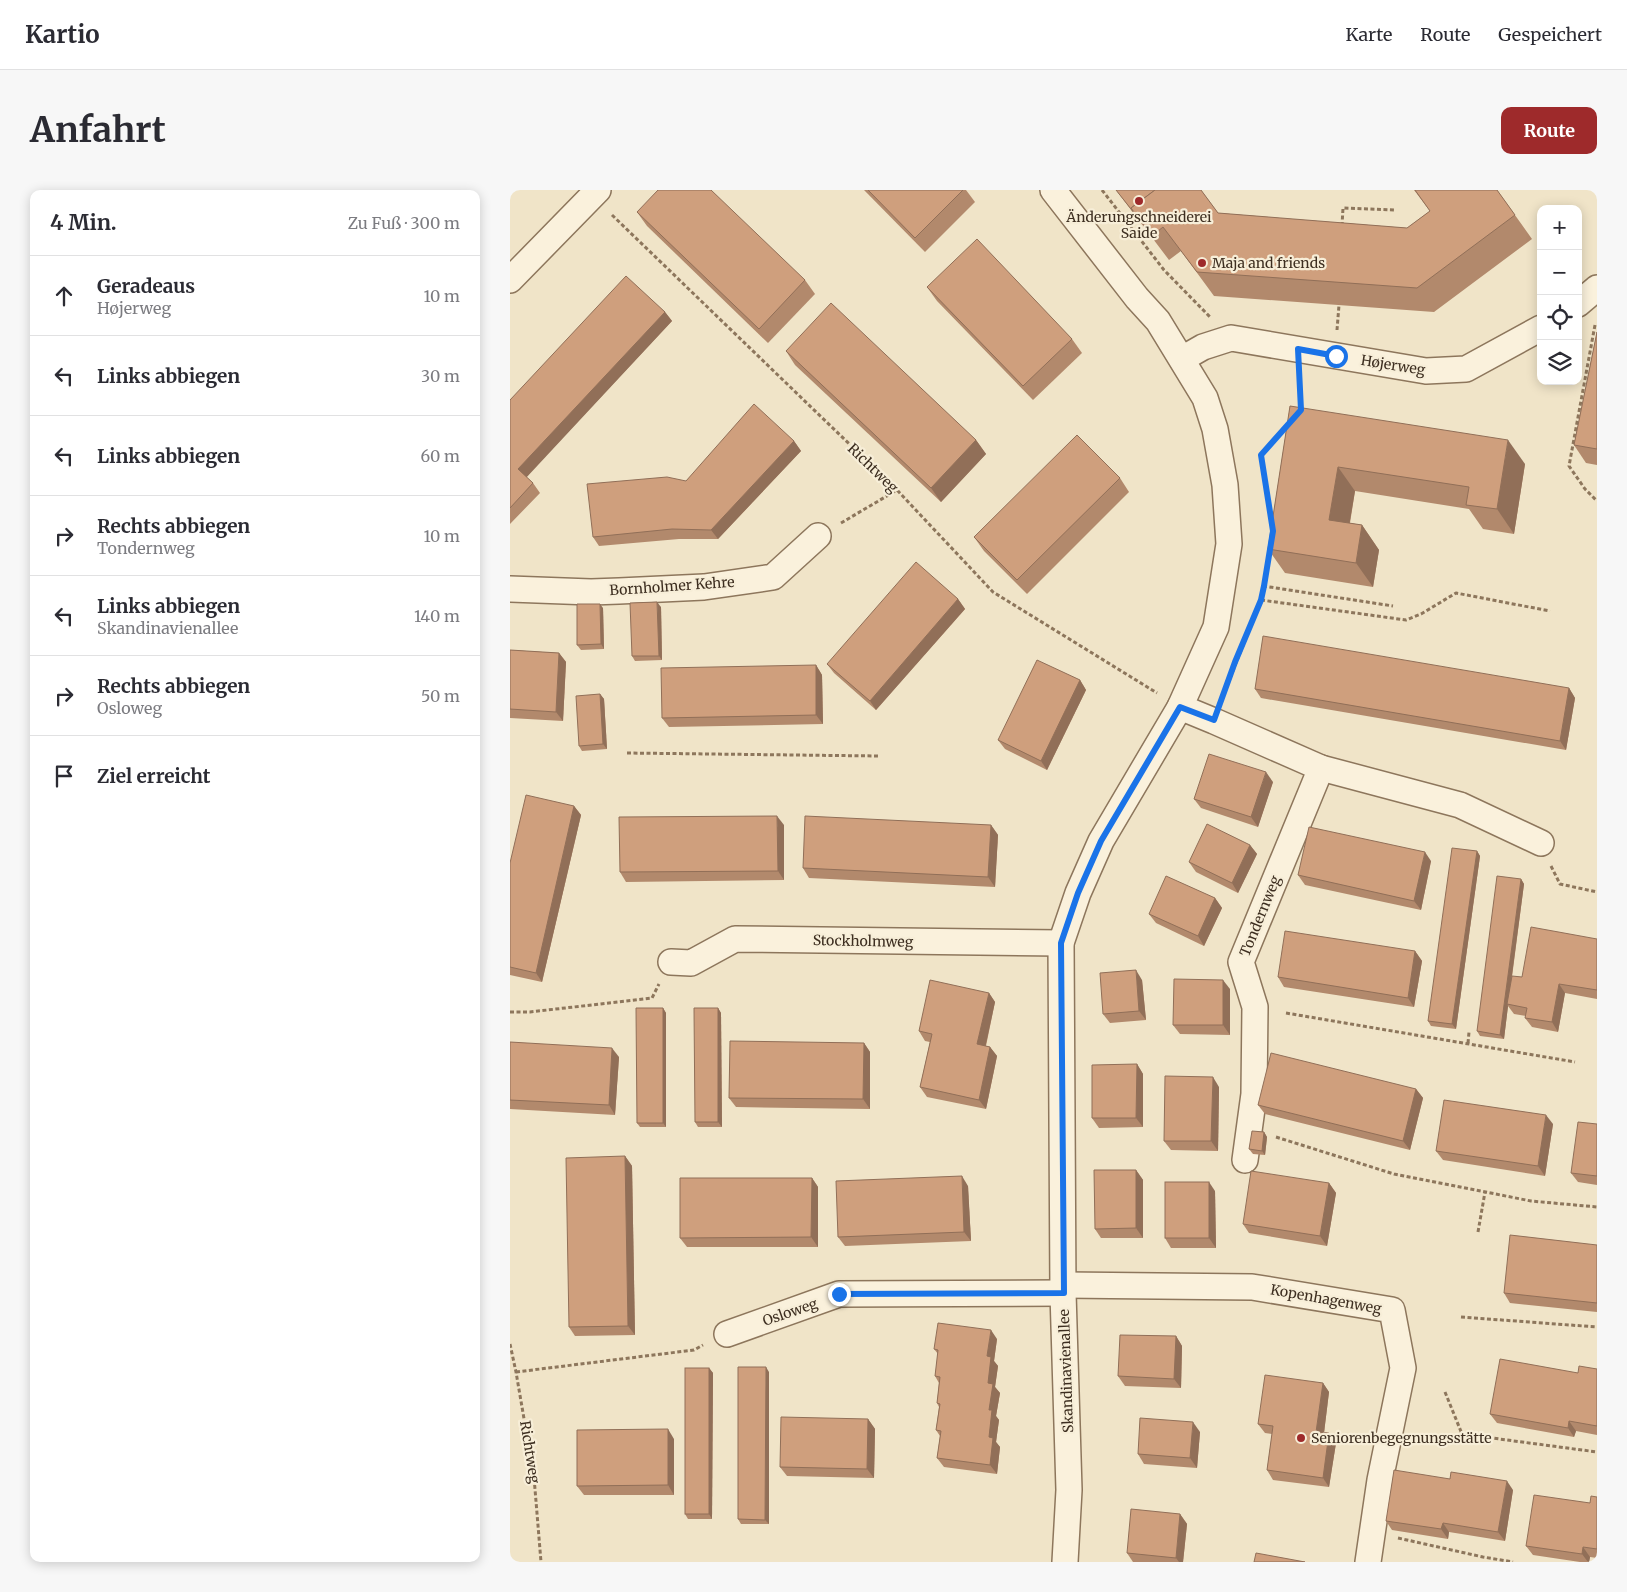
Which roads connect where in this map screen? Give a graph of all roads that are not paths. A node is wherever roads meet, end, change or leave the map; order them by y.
1 (1053, 190) edge
2 (595, 193) edge
3 (510, 280) edge
4 (1597, 288) edge
5 (1582, 301) edge
6 (1537, 330) edge
7 (1182, 359) junction
8 (818, 536) road end
9 (510, 588) edge
10 (1180, 707) junction
11 (1321, 768) junction
12 (1540, 843) road end
13 (1061, 943) junction
14 (671, 962) road end
15 (1245, 1160) dead end
16 (1064, 1289) junction
17 (727, 1334) road end
18 (1065, 1562) edge
19 (1368, 1562) edge

1 - 7 street, Skandinavienallee
2 - 3 street
4 - 5 street
6 - 7 street, Højerweg
7 - 10 street, Skandinavienallee
8 - 9 street, Bornholmer Kehre
10 - 11 street
10 - 13 street, Skandinavienallee
11 - 12 street
11 - 15 street, Tondernweg
13 - 14 street, Stockholmweg
13 - 16 street, Skandinavienallee
16 - 17 street, Osloweg
16 - 18 street, Skandinavienallee
16 - 19 street, Kopenhagenweg

